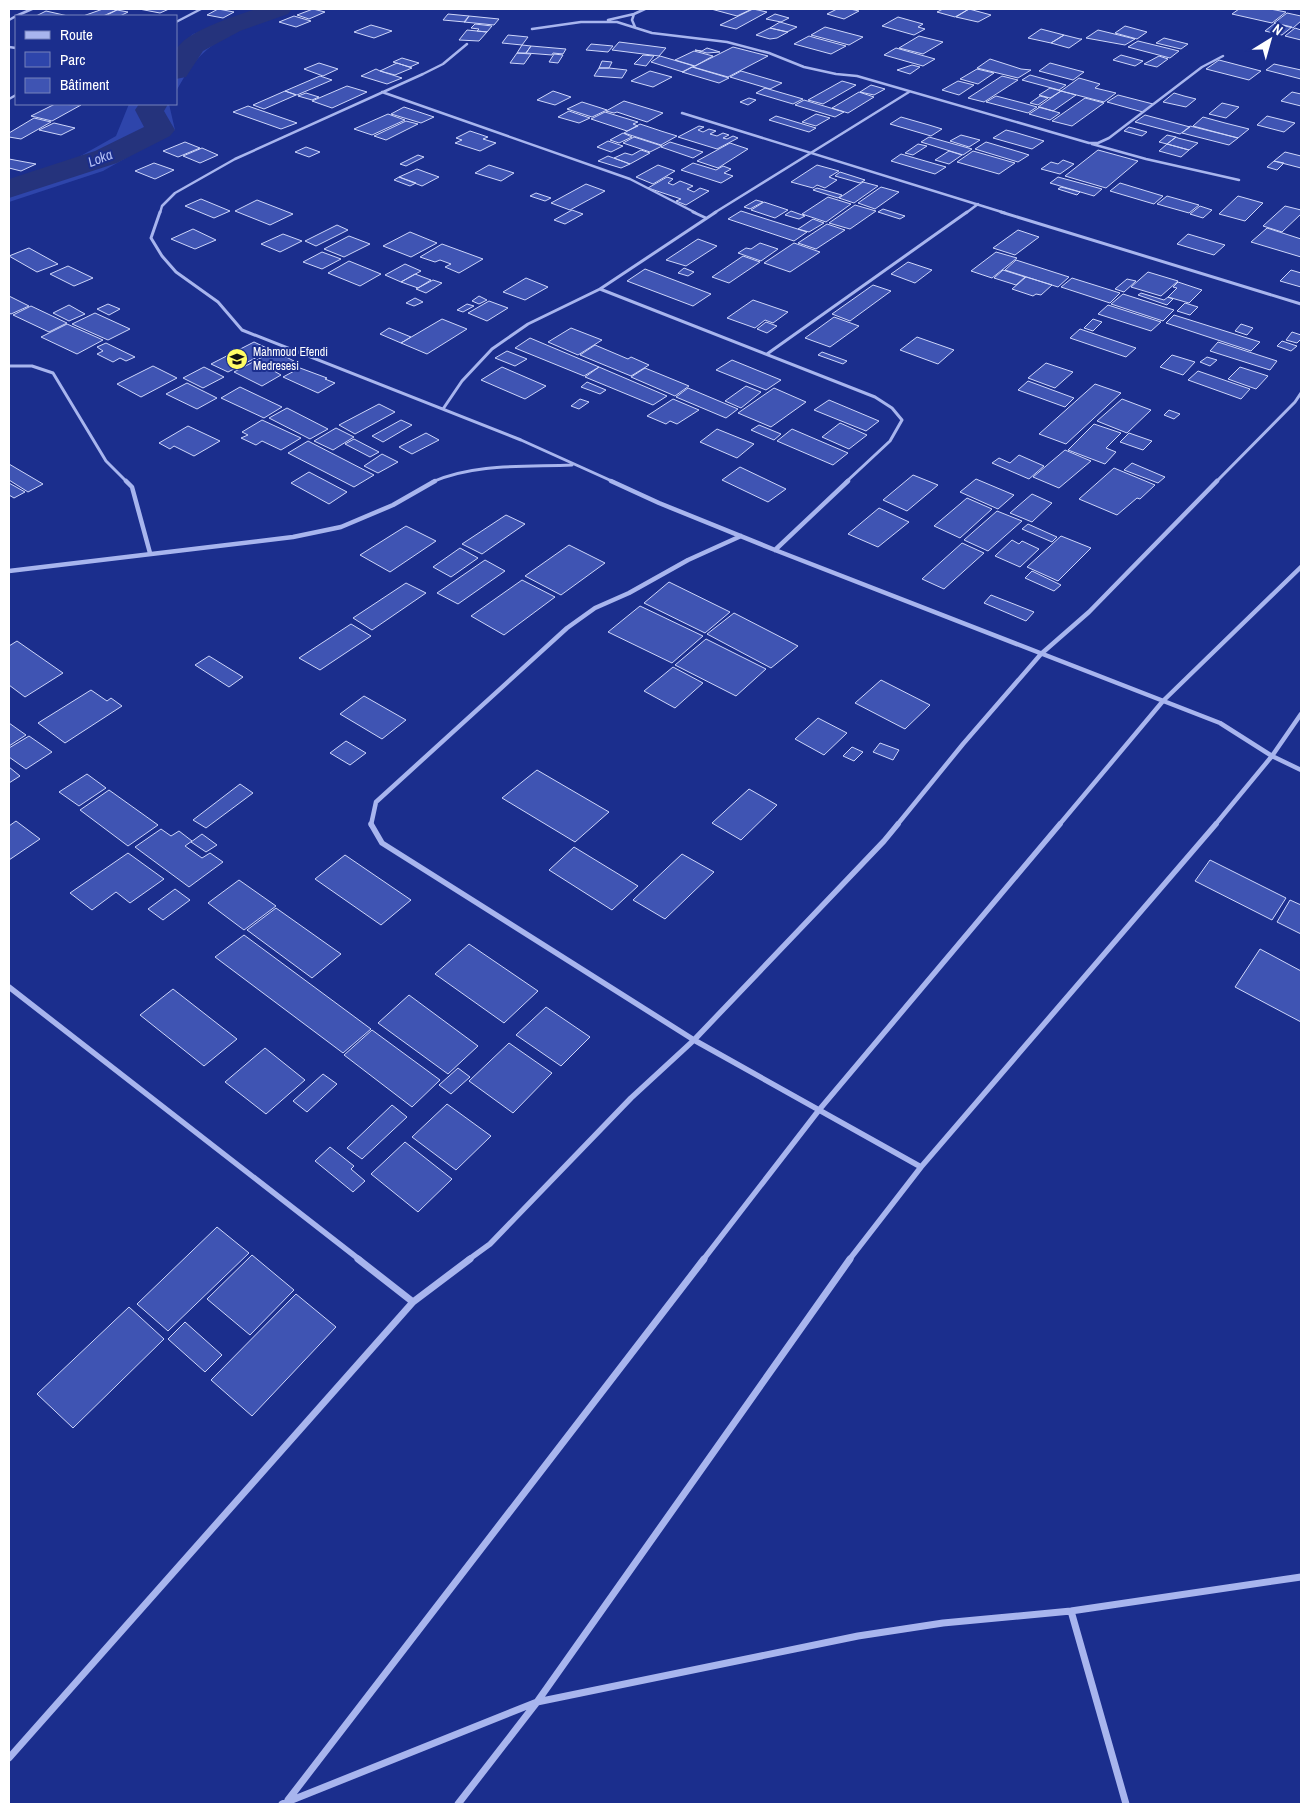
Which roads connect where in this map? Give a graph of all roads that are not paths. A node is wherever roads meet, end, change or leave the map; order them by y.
1 (32, 9) edge
2 (201, 9) edge
3 (645, 9) edge
4 (634, 14) junction
5 (18, 15) edge
6 (178, 21) edge
7 (600, 22) junction
8 (635, 27) junction
9 (532, 28) dead end
10 (467, 44) dead end
11 (1223, 56) dead end
12 (381, 92) junction
13 (910, 92) junction
14 (682, 113) dead end
15 (1089, 143) junction
16 (811, 152) junction
17 (1239, 180) dead end
18 (978, 204) junction
19 (706, 218) junction
20 (600, 289) junction
21 (1301, 304) edge
22 (767, 354) junction
23 (9, 366) edge
24 (1301, 393) edge
25 (443, 409) junction
26 (574, 465) junction
27 (741, 536) junction
28 (775, 550) junction
29 (150, 553) junction
30 (1301, 567) edge
31 (9, 571) edge
32 (1041, 654) junction
33 (1163, 701) junction
34 (1301, 714) edge
35 (1272, 756) junction
36 (1301, 770) edge
37 (9, 987) edge
38 (694, 1040) junction
39 (819, 1110) junction
40 (921, 1167) junction
41 (413, 1302) junction
42 (1301, 1577) edge
43 (1071, 1611) junction
44 (537, 1702) junction
45 (9, 1758) edge
46 (285, 1802) edge
47 (458, 1804) edge
48 (1126, 1804) edge

1 - 5 street
2 - 6 street
3 - 4 street
4 - 7 street
4 - 8 street
7 - 8 street
7 - 9 street
8 - 13 street
10 - 12 street
11 - 15 street
12 - 19 street
12 - 25 street
13 - 15 street
13 - 16 street
14 - 16 street
15 - 17 street
16 - 18 street
16 - 19 street
18 - 21 street
18 - 22 street
19 - 20 street
20 - 22 street
20 - 25 street
22 - 28 street
23 - 29 street
24 - 32 street
25 - 26 street
26 - 27 street
26 - 29 street
27 - 28 street
27 - 38 street
28 - 32 street
29 - 31 street
30 - 33 street
32 - 33 street
32 - 38 street
33 - 35 street
33 - 39 street
34 - 35 street
35 - 36 street
35 - 40 street
37 - 41 street
38 - 39 street
38 - 41 street
39 - 40 street
39 - 46 street
40 - 44 street
41 - 45 street
42 - 43 street
43 - 44 street
43 - 48 street
44 - 46 street
44 - 47 street

